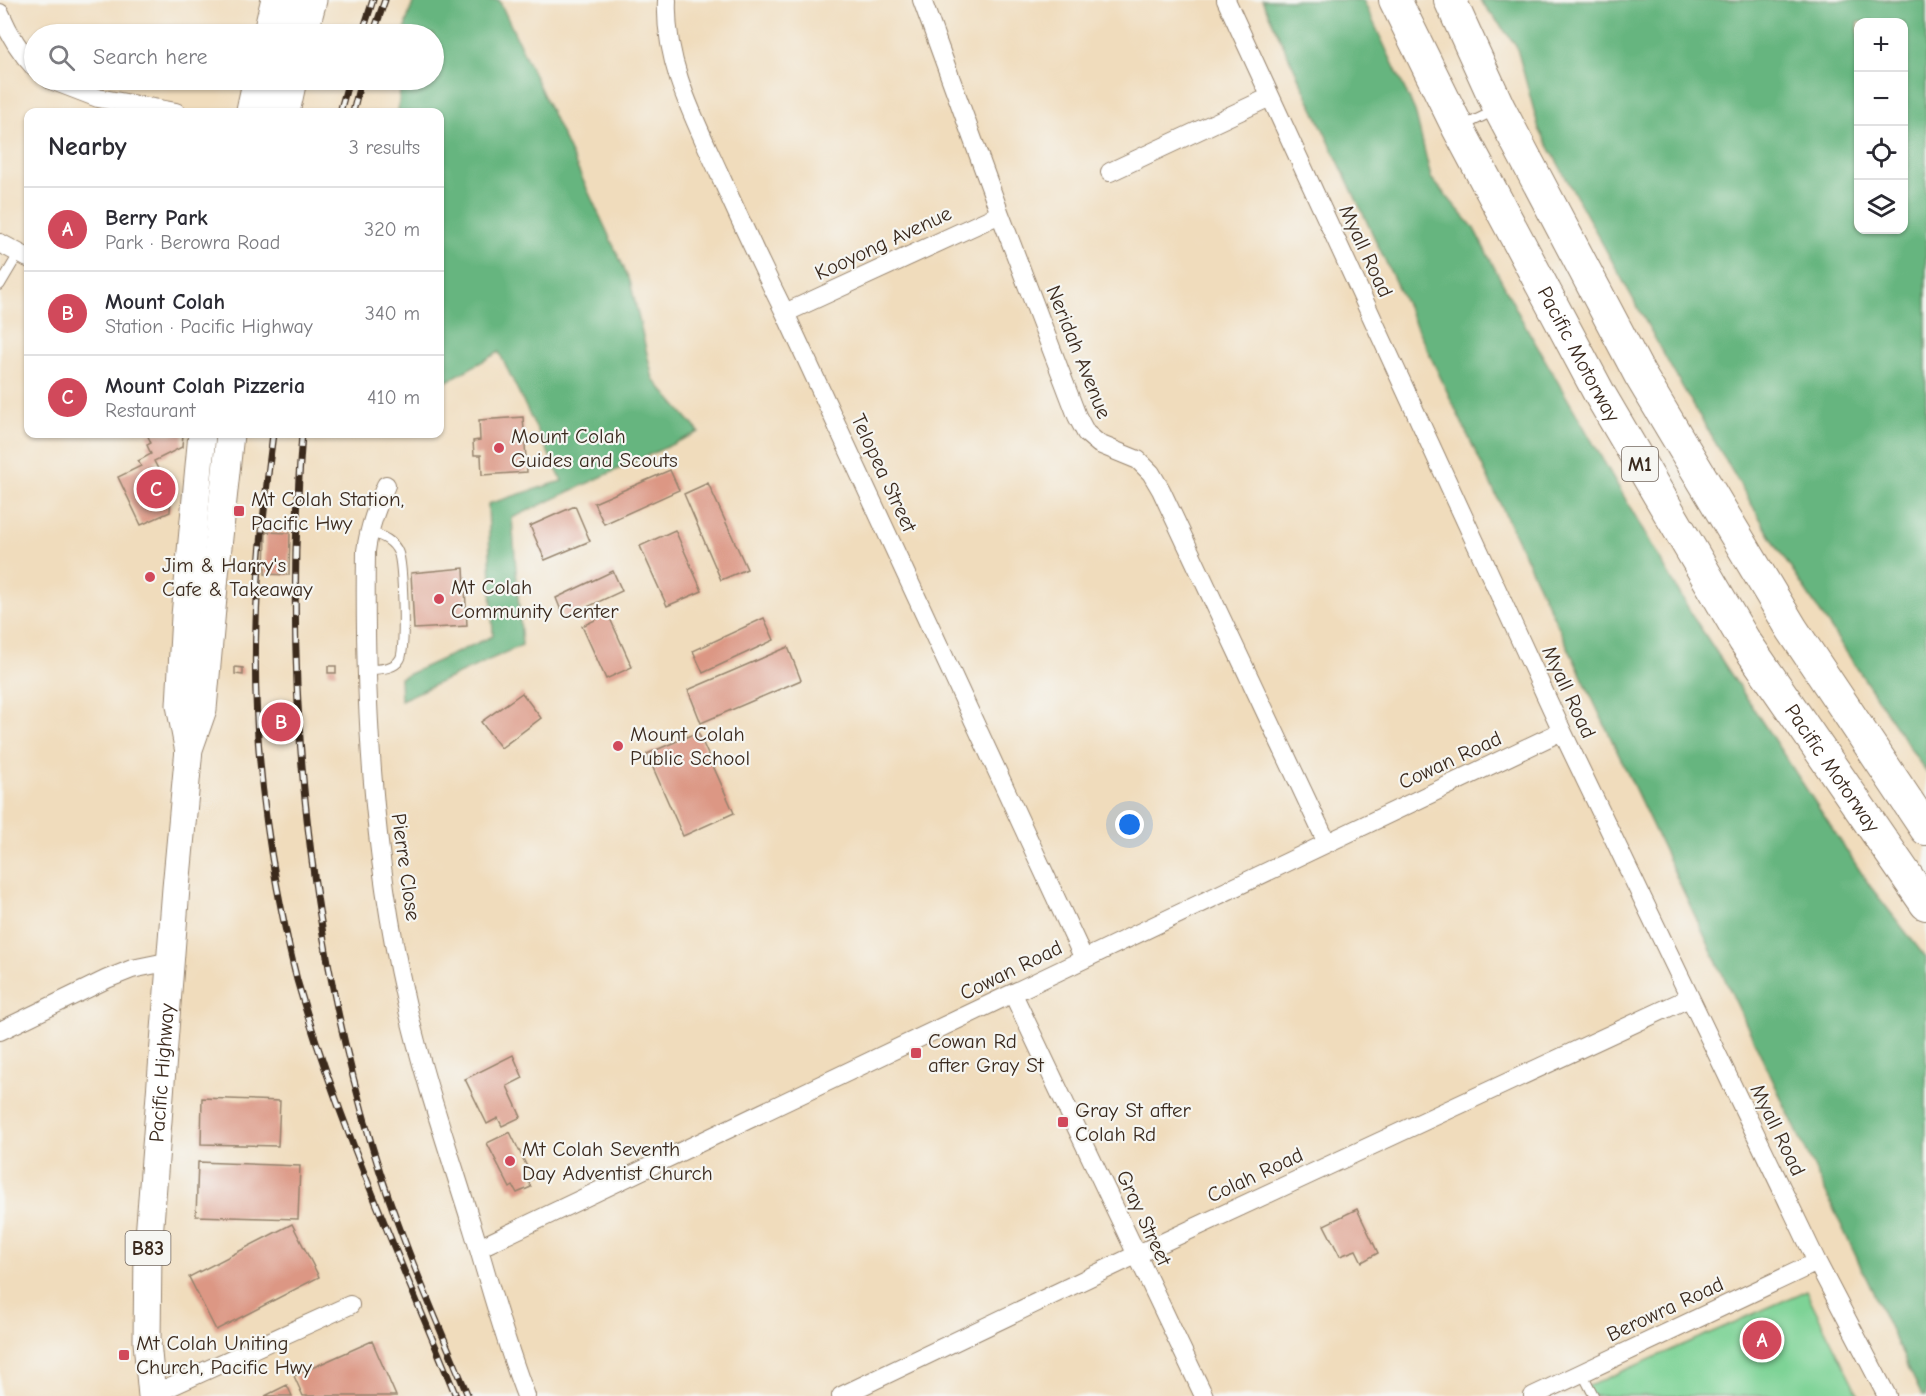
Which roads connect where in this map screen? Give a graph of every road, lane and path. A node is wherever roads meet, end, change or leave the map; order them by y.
1 (270, 0) edge
2 (289, 0) edge
3 (313, 0) edge
4 (922, 0) edge
5 (1226, 0) edge
6 (1395, 0) edge
7 (1450, 0) edge
8 (670, 2) edge
9 (0, 12) edge
10 (264, 24) edge
11 (283, 24) edge
12 (307, 24) edge
13 (24, 56) edge
14 (77, 90) edge
15 (250, 90) edge
16 (278, 90) edge
17 (282, 90) edge
18 (285, 90) edge
19 (1270, 97) junction
20 (154, 108) edge
21 (246, 108) edge
22 (265, 108) edge
23 (275, 108) edge
24 (286, 108) edge
25 (1499, 108) junction
26 (1458, 128) junction
27 (1110, 172) dead end
28 (1000, 214) junction
29 (0, 243) edge
30 (24, 255) edge
31 (0, 285) edge
32 (785, 313) junction
33 (202, 438) edge
34 (230, 438) edge
35 (386, 485) dead end
36 (369, 531) junction
37 (366, 670) junction
38 (1562, 732) junction
39 (189, 749) junction
40 (1926, 829) edge
41 (1327, 843) junction
42 (1926, 904) edge
43 (1084, 959) junction
44 (171, 961) junction
45 (1013, 994) junction
46 (1689, 998) junction
47 (0, 1031) edge
48 (479, 1248) junction
49 (1136, 1255) junction
50 (1817, 1262) junction
51 (350, 1305) dead end
52 (1582, 1373) junction
53 (151, 1396) edge
54 (526, 1396) edge
55 (841, 1396) edge
56 (1204, 1396) edge
57 (1533, 1396) edge
58 (1594, 1396) edge
59 (1887, 1396) edge

1 - 10 street
2 - 11 main road
3 - 12 main road
4 - 28 street, Neridah Avenue
5 - 19 street, Myall Road
6 - 26 highway, Pacific Motorway / M1
7 - 25 highway, Pacific Motorway / M1
8 - 32 street, Telopea Street
9 - 13 street
14 - 20 street
15 - 21 street
16 - 22 main road
17 - 23 street
18 - 24 main road
19 - 27 street
19 - 38 street, Myall Road
25 - 26 lane
25 - 40 highway, Pacific Motorway / M1
26 - 42 highway, Pacific Motorway / M1
28 - 32 street, Kooyong Avenue
28 - 41 street, Neridah Avenue
29 - 30 street
30 - 31 lane
32 - 43 street, Telopea Street
33 - 39 main road, Pacific Highway / B83
34 - 39 main road, Pacific Highway / B83
35 - 36 street, Pierre Close
36 - 37 street, Pierre Close
36 - 37 lane
37 - 48 street, Pierre Close
38 - 41 street, Cowan Road
38 - 46 street, Myall Road
39 - 44 main road, Pacific Highway / B83
41 - 43 street, Cowan Road
43 - 45 street, Cowan Road
44 - 47 street
44 - 53 main road, Pacific Highway / B83
45 - 48 street, Cowan Road
45 - 49 street, Gray Street
46 - 49 street, Colah Road
46 - 50 street, Myall Road
48 - 54 street, Pierre Close
49 - 55 street, Colah Road
49 - 56 street, Gray Street
50 - 52 street, Berowra Road
50 - 59 street, Myall Road
51 - 53 street
52 - 57 street, Berowra Road
52 - 58 lane

